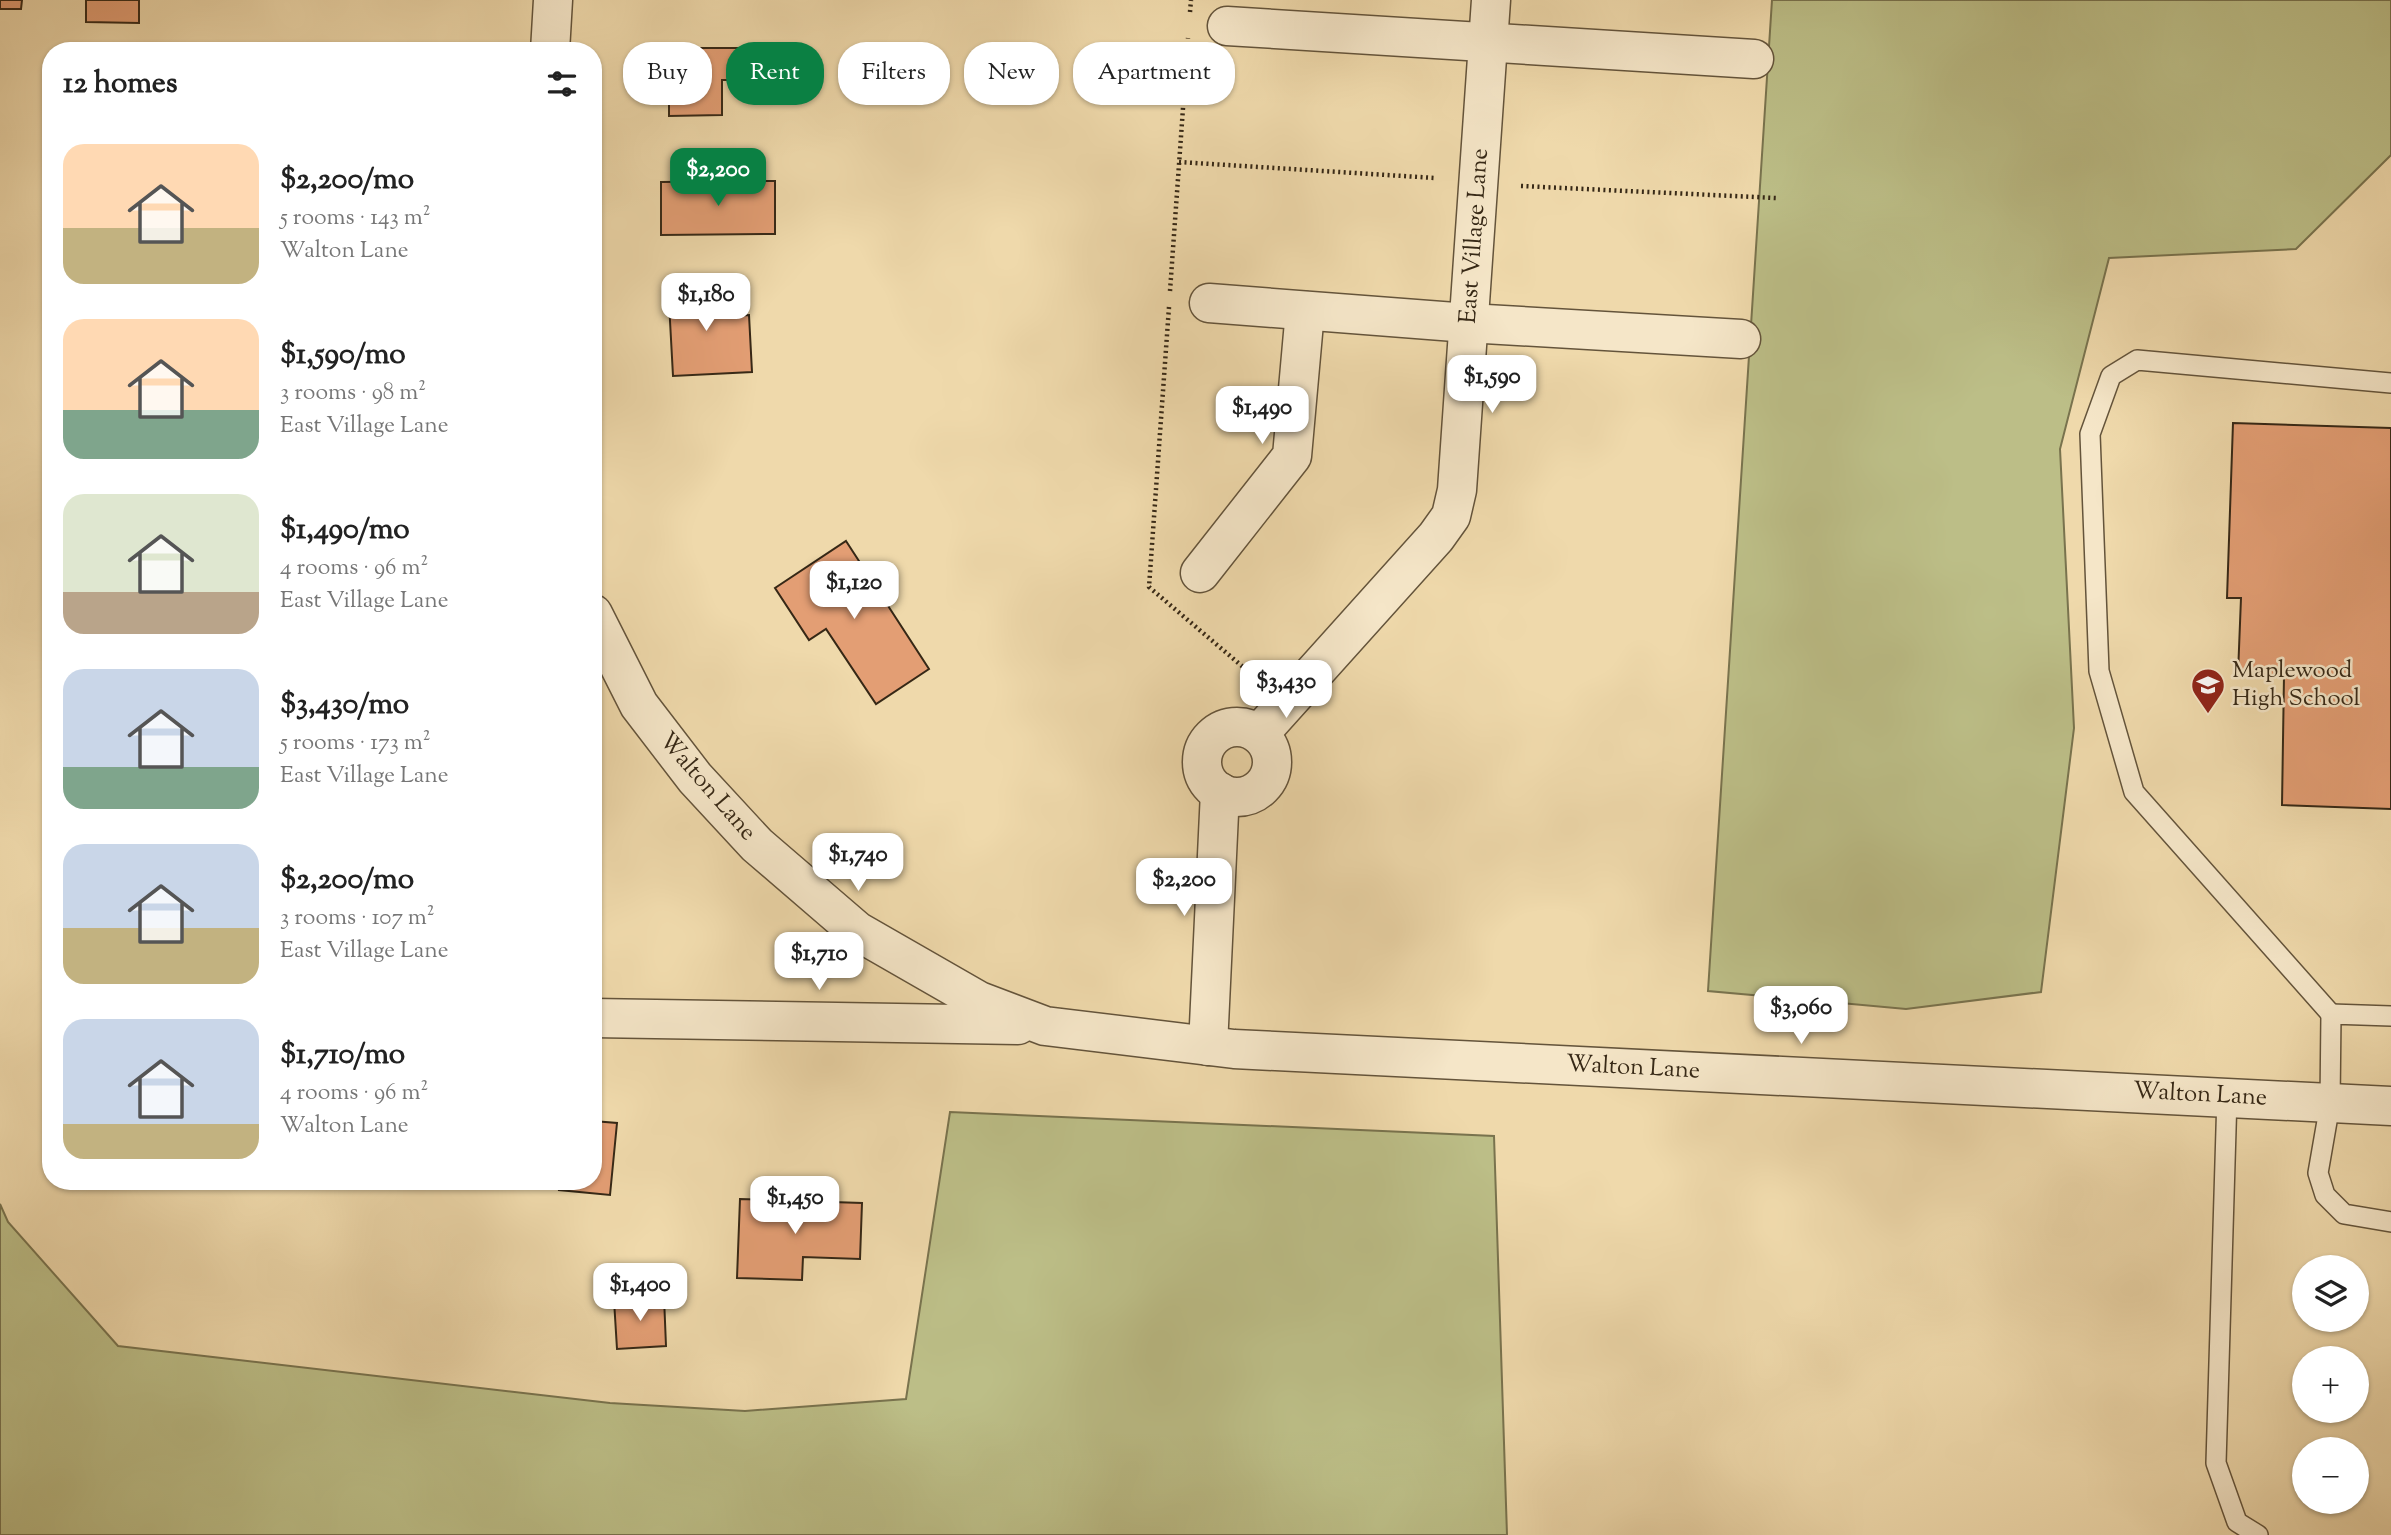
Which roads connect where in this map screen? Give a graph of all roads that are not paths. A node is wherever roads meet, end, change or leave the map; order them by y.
1 (553, 0) edge
2 (1491, 0) edge
3 (1227, 26) dead end
4 (551, 42) edge
5 (1489, 43) junction
6 (1754, 59) dead end
7 (1209, 303) dead end
8 (1305, 311) junction
9 (1468, 323) junction
10 (1741, 339) dead end
11 (2391, 383) edge
12 (1200, 573) dead end
13 (602, 632) edge
14 (1259, 734) junction
15 (1231, 795) junction
16 (2331, 1014) junction
17 (2391, 1016) edge
18 (602, 1018) edge
19 (1045, 1026) junction
20 (1221, 1048) junction
21 (2227, 1096) junction
22 (2330, 1104) junction
23 (2391, 1106) edge
24 (2391, 1222) edge
25 (2258, 1535) edge

1 - 4 street
2 - 5 street, East Village Lane
3 - 5 street
5 - 6 street
5 - 9 street, East Village Lane
7 - 8 street
8 - 9 street
8 - 12 street
9 - 10 street
9 - 14 street, East Village Lane
11 - 16 lane
13 - 19 street, Walton Lane
14 - 15 street
14 - 15 street
15 - 20 street
16 - 17 lane
16 - 22 lane
18 - 19 street, Walton Lane
19 - 20 street, Walton Lane
20 - 21 street, Walton Lane
21 - 22 street, Walton Lane
21 - 25 lane
22 - 23 street, Walton Lane
22 - 24 lane

